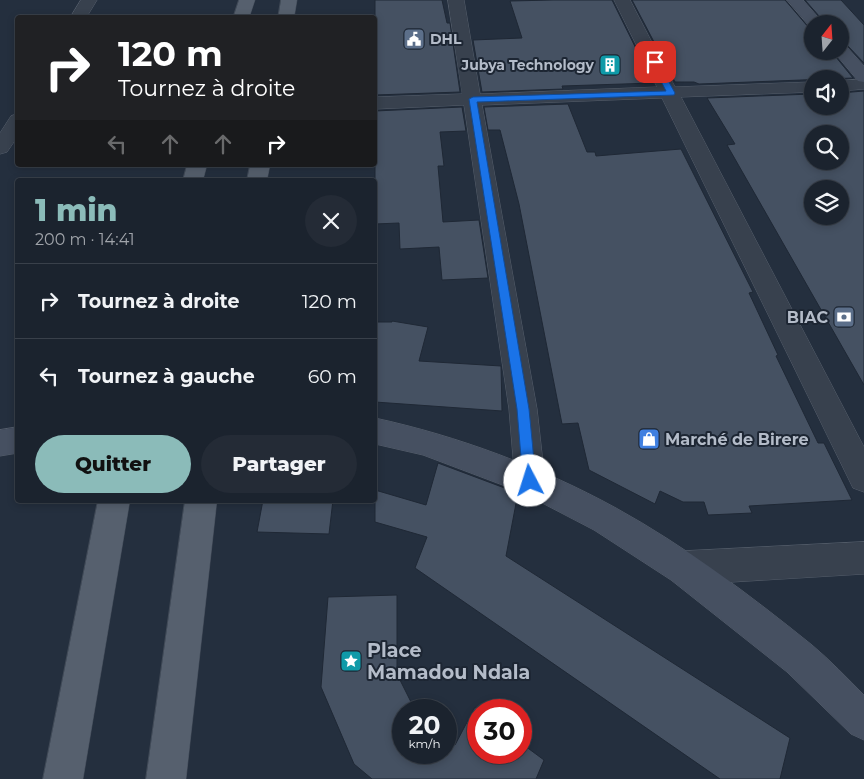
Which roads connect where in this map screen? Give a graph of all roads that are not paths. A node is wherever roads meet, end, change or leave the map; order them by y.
1 (89, 0) edge
2 (247, 0) edge
3 (289, 0) edge
4 (456, 0) edge
5 (622, 0) edge
6 (795, 0) edge
7 (80, 15) edge
8 (242, 15) edge
9 (286, 15) edge
10 (808, 15) edge
11 (849, 60) edge
12 (864, 77) edge
13 (864, 84) edge
14 (849, 85) edge
15 (804, 87) edge
16 (671, 93) junction
17 (473, 99) junction
18 (377, 103) edge
19 (15, 115) edge
20 (0, 117) edge
21 (15, 125) edge
22 (0, 148) edge
23 (377, 431) edge
24 (15, 440) edge
25 (0, 443) edge
26 (864, 478) edge
27 (530, 481) junction
28 (113, 503) edge
29 (201, 503) edge
30 (864, 558) edge
31 (683, 568) junction
32 (864, 721) edge
33 (63, 779) edge
34 (166, 779) edge

1 - 7 street
2 - 8 main road
3 - 9 main road
4 - 17 street
5 - 16 street
6 - 10 street
11 - 12 street
13 - 14 street
15 - 16 street
16 - 17 street
16 - 26 street
17 - 18 street
17 - 27 street
19 - 20 street
21 - 22 street
23 - 27 street
24 - 25 street
27 - 31 street
28 - 33 main road
29 - 34 main road
30 - 31 street
31 - 32 street

